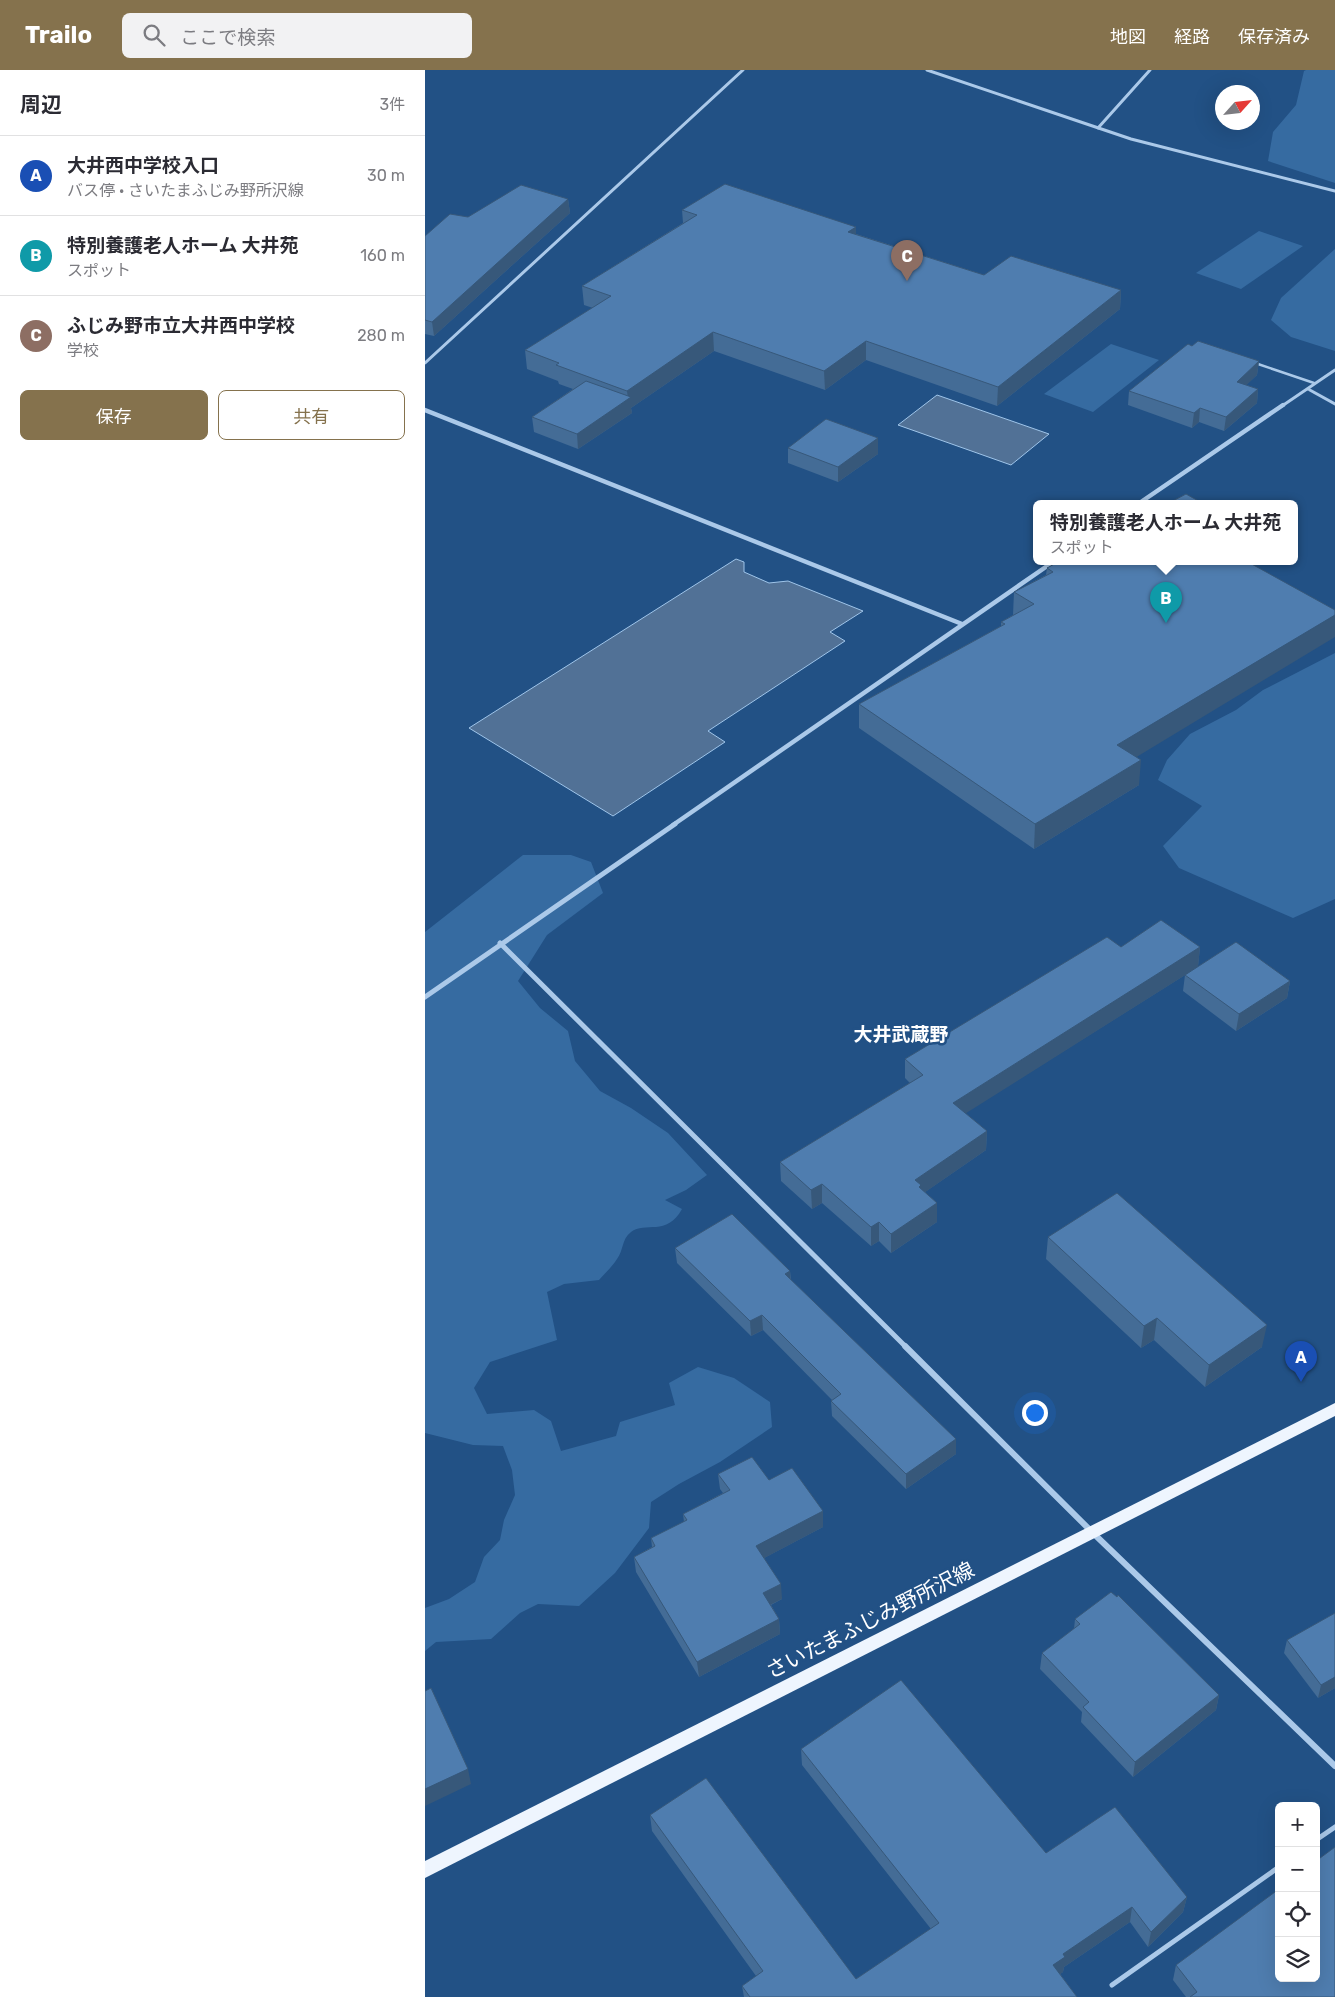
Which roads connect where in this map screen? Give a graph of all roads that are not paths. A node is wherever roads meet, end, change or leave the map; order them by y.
1 (743, 70) edge
2 (927, 70) edge
3 (1150, 70) edge
4 (1098, 128) junction
5 (1335, 191) edge
6 (1252, 362) edge
7 (425, 363) edge
8 (1335, 370) edge
9 (1314, 383) junction
10 (1308, 389) junction
11 (1335, 404) edge
12 (425, 410) edge
13 (1144, 500) edge
14 (1049, 565) edge
15 (962, 624) junction
16 (501, 944) junction
17 (425, 997) edge
18 (1335, 1409) edge
19 (1092, 1532) junction
20 (1335, 1766) edge
21 (1335, 1827) edge
22 (1320, 1837) edge
23 (425, 1870) edge
24 (1275, 1870) edge
25 (1112, 1985) dead end

1 - 7 street
2 - 4 street
3 - 4 street
4 - 5 street
6 - 9 lane
8 - 9 street
9 - 10 street
10 - 11 street
10 - 13 street
12 - 15 street
14 - 15 street
15 - 16 street
16 - 17 street
16 - 19 street
18 - 19 main road, さいたまふじみ野所沢線
19 - 20 street
19 - 23 main road, さいたまふじみ野所沢線
21 - 22 lane
24 - 25 lane

